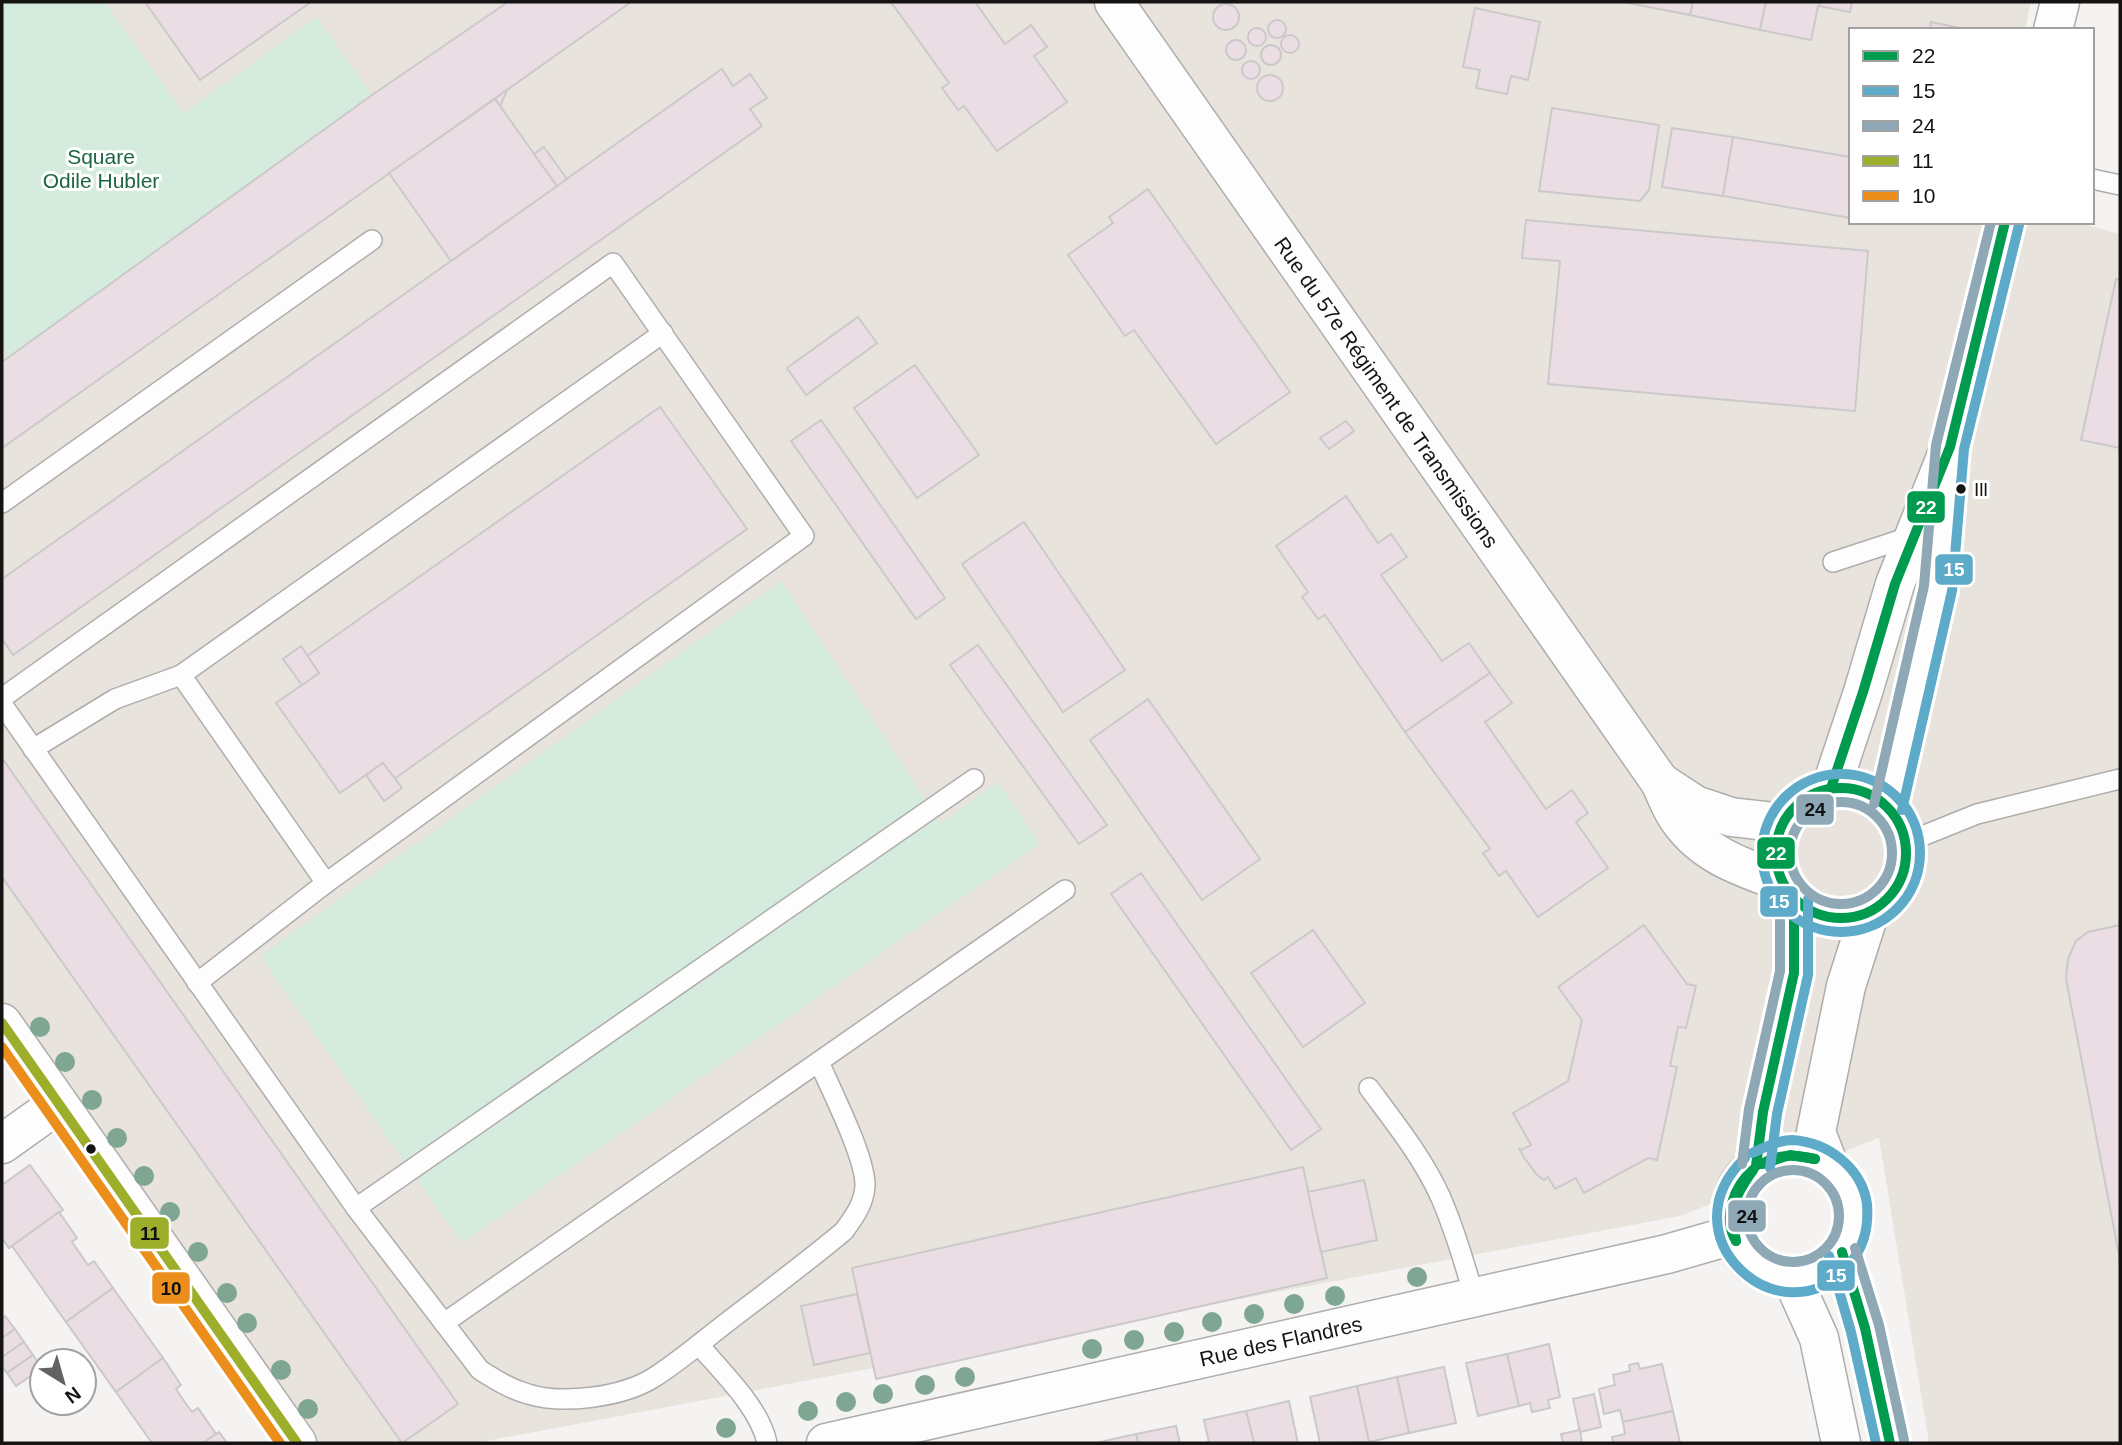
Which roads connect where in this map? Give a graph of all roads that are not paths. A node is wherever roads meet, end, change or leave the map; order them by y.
1 (1114, 2) edge
2 (2060, 2) edge
3 (2054, 28) edge
4 (2094, 179) edge
5 (2120, 185) edge
6 (2005, 224) edge
7 (372, 240) dead end
8 (663, 333) junction
9 (1950, 446) junction
10 (2, 503) edge
11 (1915, 535) junction
12 (1833, 562) dead end
13 (181, 675) junction
14 (2, 698) edge
15 (2, 704) edge
16 (33, 749) junction
17 (974, 779) dead end
18 (2120, 779) edge
19 (1660, 782) junction
20 (1831, 788) junction
21 (1888, 807) junction
22 (1783, 823) junction
23 (1905, 843) junction
24 (326, 883) junction
25 (1065, 890) dead end
26 (1788, 891) junction
27 (1870, 911) junction
28 (197, 983) junction
29 (2, 1023) edge
30 (819, 1062) junction
31 (1369, 1088) dead end
32 (58, 1104) junction
33 (2, 1144) edge
34 (1756, 1166) junction
35 (1829, 1166) junction
36 (356, 1208) junction
37 (1733, 1235) junction
38 (1842, 1252) junction
39 (1793, 1278) junction
40 (1474, 1297) junction
41 (444, 1323) junction
42 (699, 1345) junction
43 (298, 1443) edge
44 (767, 1443) edge
45 (826, 1443) edge
46 (1841, 1443) edge
47 (1890, 1443) edge

1 - 19 main road, Rue du 57e Régiment de Transmissions
2 - 3 main road
4 - 5 lane
6 - 9 main road
7 - 10 lane
8 - 13 lane
8 - 14 lane
8 - 24 lane
9 - 11 main road
9 - 21 main road
11 - 12 lane
11 - 20 main road
13 - 16 lane
13 - 24 lane
15 - 16 lane
16 - 28 lane
17 - 36 lane
18 - 23 lane
19 - 22 main road, Rue du 57e Régiment de Transmissions
19 - 26 main road, Rue du 57e Régiment de Transmissions
20 - 21 main road
20 - 22 main road
21 - 23 main road
22 - 26 main road
23 - 27 main road
24 - 28 lane
25 - 30 lane
26 - 27 main road
26 - 34 main road
27 - 35 main road
28 - 36 lane
29 - 32 main road
30 - 41 lane
30 - 42 lane
31 - 40 lane
32 - 33 main road
32 - 43 main road
34 - 35 main road
34 - 37 main road
35 - 38 main road
36 - 41 lane
37 - 39 main road
37 - 40 main road, Rue des Flandres
38 - 39 main road
38 - 47 main road
39 - 46 main road
40 - 45 main road, Rue des Flandres
41 - 42 lane
42 - 44 lane

